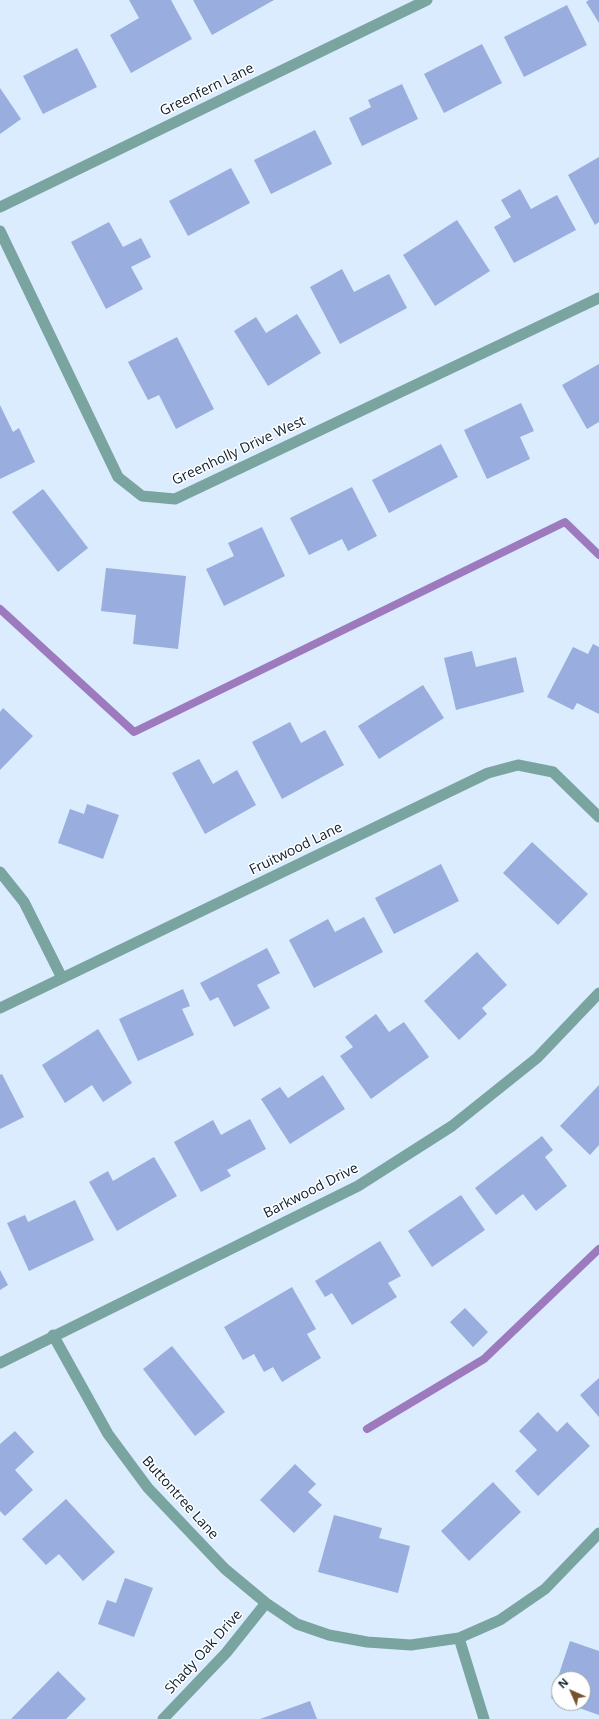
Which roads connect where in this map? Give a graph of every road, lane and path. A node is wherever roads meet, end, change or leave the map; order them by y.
1 (427, 0) edge
2 (0, 207) edge
3 (0, 232) edge
4 (599, 298) edge
5 (599, 817) edge
6 (0, 872) edge
7 (62, 978) junction
8 (599, 993) edge
9 (0, 1008) edge
10 (53, 1336) junction
11 (0, 1363) edge
12 (599, 1533) edge
13 (266, 1603) junction
14 (459, 1638) junction
15 (163, 1719) edge
16 (484, 1719) edge

1 - 2 street, Greenfern Lane
3 - 4 street, Greenholly Drive West
5 - 7 street, Fruitwood Lane
6 - 7 street
7 - 9 street, Fruitwood Lane
8 - 10 street, Barkwood Drive
10 - 11 street, Barkwood Drive
10 - 13 street, Buttontree Lane
12 - 14 street, Buttontree Lane
13 - 14 street, Buttontree Lane
13 - 15 street, Shady Oak Drive
14 - 16 street

